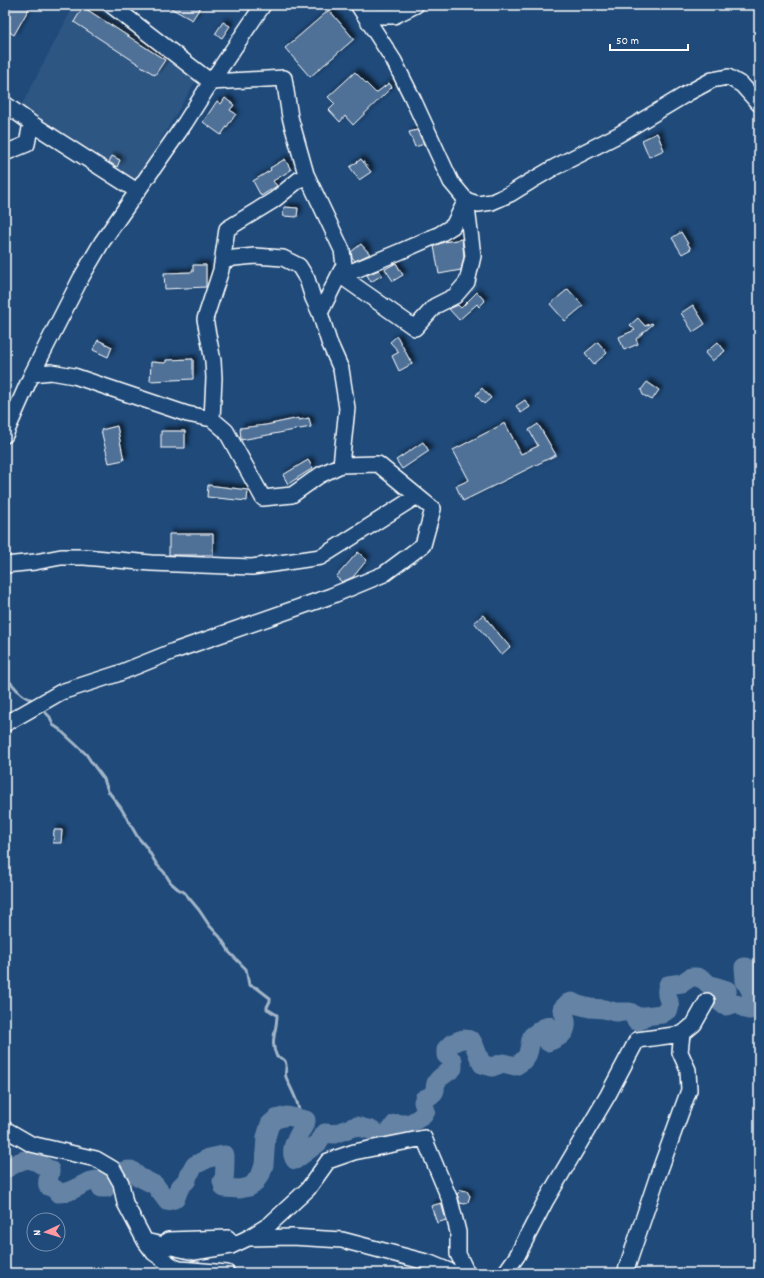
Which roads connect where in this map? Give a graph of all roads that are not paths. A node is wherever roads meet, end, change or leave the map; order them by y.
1 (111, 5) edge
2 (263, 5) edge
3 (390, 5) edge
4 (416, 5) edge
5 (366, 12) edge
6 (211, 82) junction
7 (5, 104) edge
8 (759, 104) edge
9 (31, 123) junction
10 (5, 153) edge
11 (306, 174) junction
12 (137, 191) junction
13 (466, 200) junction
14 (222, 262) junction
15 (339, 278) junction
16 (320, 312) junction
17 (32, 374) junction
18 (212, 419) junction
19 (5, 435) edge
20 (341, 465) junction
21 (417, 496) junction
22 (5, 565) edge
23 (5, 724) edge
24 (707, 1001) dead end
25 (682, 1034) junction
26 (5, 1130) edge
27 (248, 1238) junction
28 (145, 1241) junction
29 (172, 1270) edge
30 (198, 1272) edge
31 (227, 1273) edge
32 (454, 1273) edge
33 (467, 1273) edge
34 (505, 1273) edge
35 (626, 1273) edge

1 - 6 street
2 - 6 street
3 - 5 street
4 - 5 street
5 - 13 street
6 - 11 street
6 - 12 street
7 - 9 street
8 - 13 street
9 - 10 street
9 - 12 street
11 - 14 street
11 - 15 street
12 - 17 street
13 - 15 street
13 - 15 street
14 - 16 street
14 - 18 street
15 - 16 street
16 - 20 street
17 - 18 street
17 - 19 street
18 - 20 street
20 - 21 street
21 - 22 street
21 - 23 street
24 - 25 street
25 - 34 street
25 - 35 street
26 - 28 street
27 - 28 street
27 - 32 street
27 - 33 street
28 - 29 street
29 - 30 street
30 - 31 street

